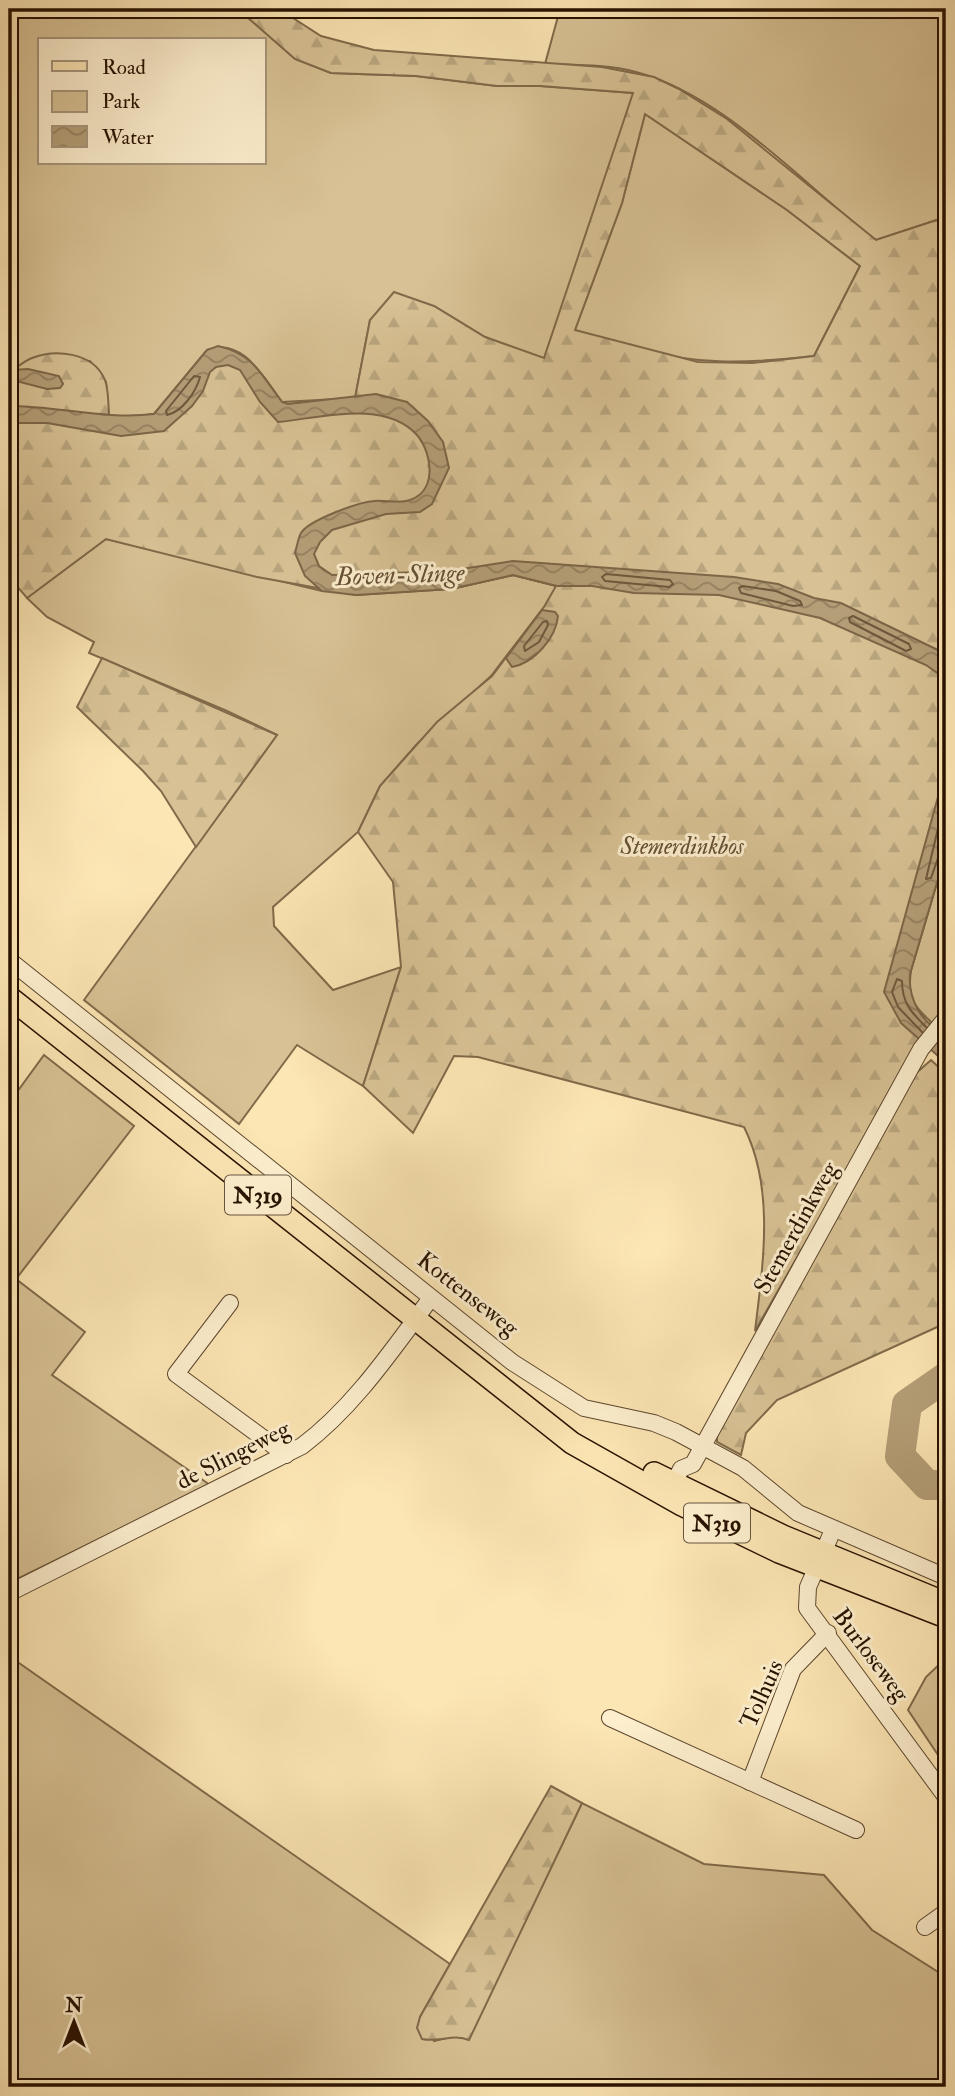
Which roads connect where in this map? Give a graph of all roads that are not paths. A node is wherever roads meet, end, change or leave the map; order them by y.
1 (9, 960) edge
2 (9, 997) edge
3 (944, 1021) edge
4 (192, 1107) junction
5 (175, 1128) junction
6 (431, 1298) junction
7 (230, 1303) dead end
8 (414, 1320) junction
9 (703, 1446) junction
10 (286, 1455) junction
11 (678, 1494) junction
12 (833, 1530) junction
13 (820, 1559) junction
14 (946, 1577) edge
15 (9, 1593) edge
16 (946, 1603) edge
17 (946, 1617) edge
18 (828, 1633) junction
19 (610, 1718) dead end
20 (750, 1782) junction
21 (946, 1797) edge
22 (856, 1830) dead end
23 (946, 1913) edge
24 (925, 1927) dead end

1 - 4 street, Kottenseweg
2 - 5 main road, N319
3 - 9 street, Stemerdinkweg
4 - 5 street
4 - 6 street, Kottenseweg
5 - 8 main road, N319
6 - 8 street, de Slingeweg
6 - 9 street, Kottenseweg
7 - 10 street
8 - 10 street, de Slingeweg
8 - 11 main road, N319
9 - 11 street, Stemerdinkweg
9 - 12 street, Kottenseweg
10 - 15 street, de Slingeweg
11 - 13 main road, N319
12 - 13 street, Burloseweg
12 - 14 street, Kottenseweg
13 - 16 main road, N319
13 - 17 main road, N319
13 - 18 street, Burloseweg
18 - 20 street, Tolhuis
18 - 21 street, Burloseweg
19 - 20 street
20 - 22 street
23 - 24 street

